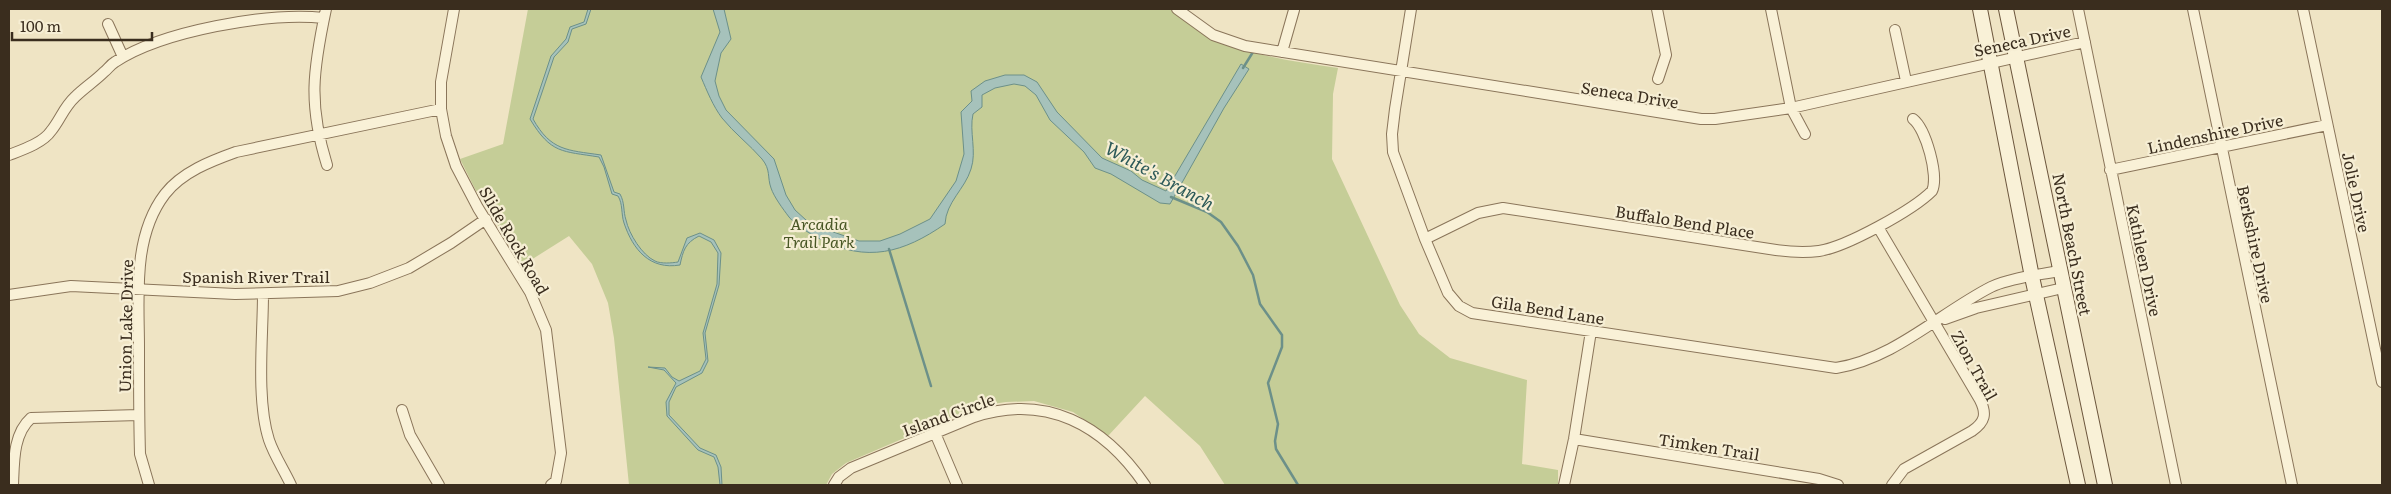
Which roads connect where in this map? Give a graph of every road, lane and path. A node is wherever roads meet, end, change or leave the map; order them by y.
1 (454, 9) edge
2 (1177, 9) edge
3 (1412, 9) edge
4 (1657, 9) edge
5 (1771, 9) edge
6 (1980, 9) edge
7 (2006, 9) edge
8 (2078, 9) edge
9 (2193, 9) edge
10 (2303, 9) edge
11 (1294, 10) edge
12 (325, 13) edge
13 (108, 24) dead end
14 (1895, 30) dead end
15 (2085, 42) junction
16 (1282, 52) junction
17 (123, 57) junction
18 (2016, 57) junction
19 (1991, 63) junction
20 (1401, 72) junction
21 (1658, 79) dead end
22 (1906, 81) junction
23 (1791, 108) junction
24 (441, 109) junction
25 (1913, 119) dead end
26 (2327, 125) junction
27 (317, 134) junction
28 (1805, 134) dead end
29 (2220, 148) junction
30 (9, 155) edge
31 (327, 166) dead end
32 (2110, 170) junction
33 (486, 218) junction
34 (1878, 227) junction
35 (1425, 239) junction
36 (2059, 271) junction
37 (2032, 277) junction
38 (2063, 288) junction
39 (139, 291) junction
40 (2036, 293) junction
41 (263, 294) junction
42 (9, 295) edge
43 (1935, 323) junction
44 (1591, 331) junction
45 (2382, 382) edge
46 (402, 410) dead end
47 (138, 415) junction
48 (935, 433) junction
49 (1574, 440) junction
50 (835, 484) edge
51 (13, 485) edge
52 (149, 485) edge
53 (291, 485) edge
54 (439, 485) edge
55 (551, 485) edge
56 (957, 485) edge
57 (1145, 485) edge
58 (1564, 485) edge
59 (1838, 485) edge
60 (1892, 485) edge
61 (2078, 485) edge
62 (2105, 485) edge
63 (2176, 485) edge
64 (2292, 485) edge

1 - 24 street, Slide Rock Road
2 - 16 street, Seneca Drive
3 - 20 street, Gila Bend Lane
4 - 21 street
5 - 23 street
6 - 19 main road
7 - 18 main road, North Beach Street
8 - 15 street, Kathleen Drive
9 - 29 street, Berkshire Drive
10 - 26 street, Jolie Drive
11 - 16 street
12 - 17 street
12 - 27 street
13 - 17 street
14 - 22 street
15 - 18 street, Seneca Drive
15 - 32 street, Kathleen Drive
16 - 20 street, Seneca Drive
17 - 30 street
18 - 19 street, Seneca Drive
18 - 36 main road, North Beach Street
19 - 22 street, Seneca Drive
19 - 37 main road
20 - 23 street, Seneca Drive
20 - 35 street, Gila Bend Lane
22 - 23 street, Seneca Drive
23 - 28 street
24 - 27 street, Union Lake Drive
24 - 33 street, Slide Rock Road
25 - 34 street, Buffalo Bend Place
26 - 29 street, Lindenshire Drive
26 - 45 street, Jolie Drive
27 - 31 street
27 - 39 street, Union Lake Drive
29 - 32 street, Lindenshire Drive
29 - 64 street, Berkshire Drive
32 - 63 street, Kathleen Drive
33 - 41 street, Spanish River Trail
33 - 55 street, Slide Rock Road
34 - 35 street, Buffalo Bend Place
34 - 43 street, Zion Trail
35 - 44 street, Gila Bend Lane
36 - 37 street, Gila Bend Lane
36 - 38 main road, North Beach Street
37 - 40 main road
37 - 43 street, Gila Bend Lane
38 - 40 street, Gila Bend Lane
38 - 62 main road, North Beach Street
39 - 41 street, Spanish River Trail
39 - 42 street, Spanish River Trail
39 - 47 street, Union Lake Drive
40 - 43 street, Gila Bend Lane
40 - 61 main road
41 - 53 street
43 - 44 street, Gila Bend Lane
43 - 60 street, Zion Trail
44 - 49 street
46 - 54 street
47 - 51 street
47 - 52 street, Union Lake Drive
48 - 50 street, Island Circle
48 - 56 street
48 - 57 street, Island Circle
49 - 58 street
49 - 59 street, Timken Trail

